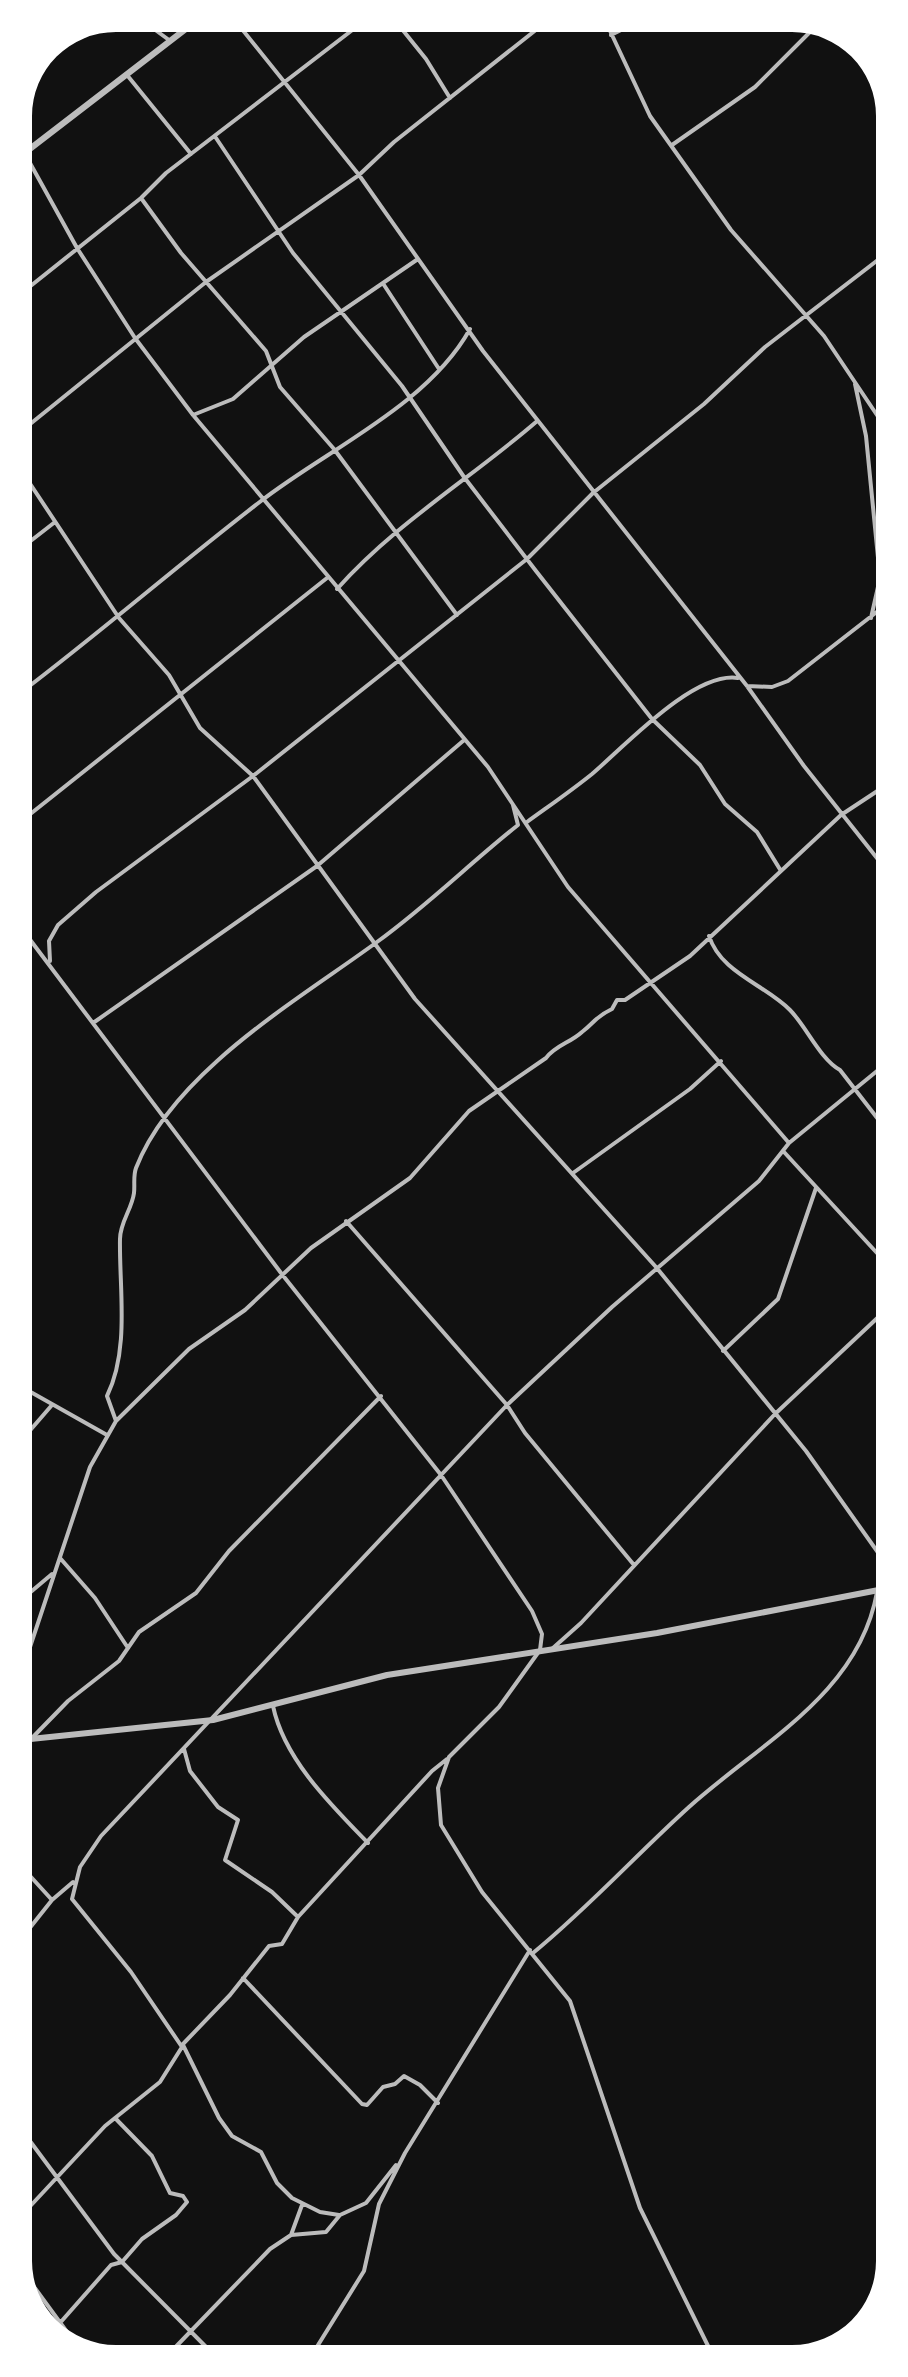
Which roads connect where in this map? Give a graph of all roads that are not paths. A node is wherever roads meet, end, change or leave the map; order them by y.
1 (158, 32) edge
2 (180, 32) edge
3 (245, 32) edge
4 (350, 32) edge
5 (404, 32) edge
6 (533, 32) edge
7 (610, 32) edge
8 (617, 32) edge
9 (808, 34) edge
10 (611, 35) junction
11 (169, 40) junction
12 (125, 73) junction
13 (287, 81) junction
14 (450, 98) junction
15 (216, 138) junction
16 (671, 146) junction
17 (32, 147) edge
18 (191, 154) junction
19 (32, 166) edge
20 (359, 175) junction
21 (141, 198) junction
22 (281, 233) junction
23 (77, 248) junction
24 (418, 259) junction
25 (876, 262) edge
26 (206, 282) junction
27 (32, 285) edge
28 (384, 285) junction
29 (341, 313) junction
30 (807, 315) junction
31 (470, 329) junction
32 (135, 338) junction
33 (271, 363) junction
34 (439, 369) junction
35 (854, 381) junction
36 (408, 396) junction
37 (876, 414) edge
38 (193, 415) junction
39 (32, 422) edge
40 (537, 422) junction
41 (334, 449) junction
42 (464, 477) junction
43 (32, 487) edge
44 (593, 493) junction
45 (262, 500) junction
46 (55, 522) junction
47 (395, 532) junction
48 (876, 537) edge
49 (32, 540) edge
50 (527, 559) junction
51 (327, 578) junction
52 (337, 589) junction
53 (876, 596) edge
54 (876, 614) edge
55 (457, 615) junction
56 (119, 618) junction
57 (871, 618) junction
58 (399, 662) junction
59 (741, 678) junction
60 (32, 684) edge
61 (747, 686) junction
62 (181, 696) junction
63 (652, 719) junction
64 (464, 740) junction
65 (253, 776) junction
66 (876, 792) edge
67 (512, 801) junction
68 (32, 813) edge
69 (841, 815) junction
70 (527, 822) junction
71 (876, 857) edge
72 (317, 866) junction
73 (781, 871) junction
74 (709, 936) junction
75 (32, 940) edge
76 (374, 944) junction
77 (51, 963) junction
78 (650, 982) junction
79 (93, 1023) junction
80 (721, 1061) junction
81 (876, 1073) edge
82 (498, 1089) junction
83 (855, 1093) junction
84 (876, 1118) edge
85 (165, 1119) junction
86 (789, 1143) junction
87 (784, 1152) junction
88 (573, 1173) junction
89 (816, 1188) junction
90 (346, 1221) junction
91 (876, 1252) edge
92 (656, 1267) junction
93 (281, 1273) junction
94 (876, 1319) edge
95 (723, 1351) junction
96 (32, 1393) edge
97 (381, 1396) junction
98 (53, 1404) junction
99 (507, 1405) junction
100 (775, 1414) junction
101 (116, 1421) junction
102 (32, 1428) edge
103 (107, 1435) junction
104 (441, 1475) junction
105 (876, 1550) edge
106 (60, 1558) junction
107 (634, 1565) junction
108 (55, 1572) junction
109 (32, 1591) edge
110 (876, 1592) edge
111 (876, 1598) edge
112 (32, 1641) edge
113 (128, 1648) junction
114 (553, 1648) junction
115 (540, 1650) junction
116 (273, 1703) junction
117 (213, 1720) junction
118 (32, 1738) joint
119 (184, 1749) junction
120 (449, 1757) junction
121 (368, 1843) junction
122 (32, 1878) edge
123 (75, 1880) junction
124 (52, 1900) junction
125 (298, 1917) junction
126 (32, 1925) edge
127 (532, 1951) junction
128 (243, 1978) junction
129 (182, 2045) junction
130 (438, 2103) junction
131 (115, 2118) junction
132 (32, 2144) edge
133 (405, 2153) junction
134 (58, 2179) junction
135 (32, 2205) edge
136 (302, 2205) junction
137 (340, 2215) junction
138 (291, 2235) junction
139 (122, 2262) junction
140 (38, 2291) edge
141 (61, 2323) junction
142 (63, 2326) edge
143 (188, 2332) junction
144 (176, 2345) edge
145 (202, 2345) edge
146 (318, 2345) edge
147 (708, 2345) edge

1 - 11 street
2 - 11 street
3 - 13 street
4 - 13 street
5 - 14 street
6 - 14 street
7 - 10 street
8 - 10 street
9 - 16 street
10 - 16 street
11 - 12 street
12 - 17 street
12 - 18 street
13 - 15 street
13 - 20 street
14 - 20 street
15 - 18 street
15 - 22 street
16 - 30 street
18 - 21 street
19 - 23 street
20 - 22 street
20 - 24 street
21 - 23 street
21 - 26 street
22 - 26 street
22 - 29 street
23 - 27 street
23 - 32 street
24 - 28 street
24 - 31 street
25 - 30 street
26 - 32 street
26 - 33 street
28 - 29 street
28 - 34 street
29 - 33 street
29 - 36 street
30 - 35 street
30 - 44 street
31 - 34 street
31 - 40 street
32 - 38 street
32 - 39 street
33 - 38 street
33 - 41 street
34 - 36 street
35 - 37 street
35 - 48 street
36 - 41 street
36 - 42 street
38 - 45 street
40 - 42 street
40 - 44 street
41 - 45 street
41 - 47 street
42 - 47 street
42 - 50 street
43 - 46 street
44 - 50 street
44 - 59 street
45 - 51 street
45 - 56 street
46 - 49 street
46 - 56 street
47 - 52 street
47 - 55 street
50 - 55 street
50 - 63 street
51 - 52 street
51 - 62 street
52 - 58 street
53 - 57 street
54 - 57 street
55 - 58 street
56 - 60 street
56 - 62 street
57 - 61 street
58 - 64 street
58 - 65 street
59 - 61 street
59 - 63 street
61 - 69 street
62 - 65 street
62 - 68 street
63 - 70 street
63 - 73 street
64 - 67 street
64 - 72 street
65 - 72 street
65 - 77 street
66 - 69 street
67 - 70 street
67 - 76 street
69 - 71 street
69 - 73 street
70 - 78 street
72 - 76 street
72 - 79 street
73 - 74 street
74 - 78 street
74 - 83 street
75 - 77 street
76 - 82 street
76 - 85 street
77 - 79 street
78 - 80 street
78 - 82 street
79 - 85 street
80 - 86 street
80 - 88 street
81 - 83 street
82 - 88 street
82 - 90 street
83 - 84 street
83 - 86 street
85 - 93 street
85 - 101 street
86 - 87 street
87 - 89 street
87 - 92 street
88 - 92 street
89 - 91 street
89 - 95 street
90 - 93 street
90 - 99 street
92 - 95 street
92 - 99 street
93 - 97 street
93 - 101 street
94 - 100 street
95 - 100 street
96 - 98 street
97 - 104 street
97 - 113 street
98 - 102 street
98 - 103 street
99 - 104 street
99 - 107 street
100 - 105 street
100 - 107 street
101 - 103 street
103 - 106 street
104 - 115 street
104 - 117 street
106 - 108 street
106 - 113 street
107 - 114 street
108 - 109 street
108 - 112 street
110 - 114 street
111 - 127 street
113 - 118 street
114 - 115 street
115 - 116 street
115 - 120 street
116 - 117 street
116 - 121 street
117 - 118 street
117 - 119 street
119 - 123 street
119 - 125 street
120 - 121 street
120 - 127 street
121 - 125 street
122 - 124 street
123 - 124 street
123 - 129 street
124 - 126 street
125 - 128 street
127 - 130 street
127 - 147 street
128 - 129 street
128 - 130 street
129 - 131 street
129 - 136 street
130 - 133 street
131 - 134 street
131 - 139 street
132 - 134 street
133 - 137 street
133 - 146 street
134 - 135 street
134 - 139 street
136 - 137 street
136 - 138 street
137 - 138 street
138 - 143 street
139 - 141 street
139 - 143 street
140 - 141 street
141 - 142 street
143 - 144 street
143 - 145 street

